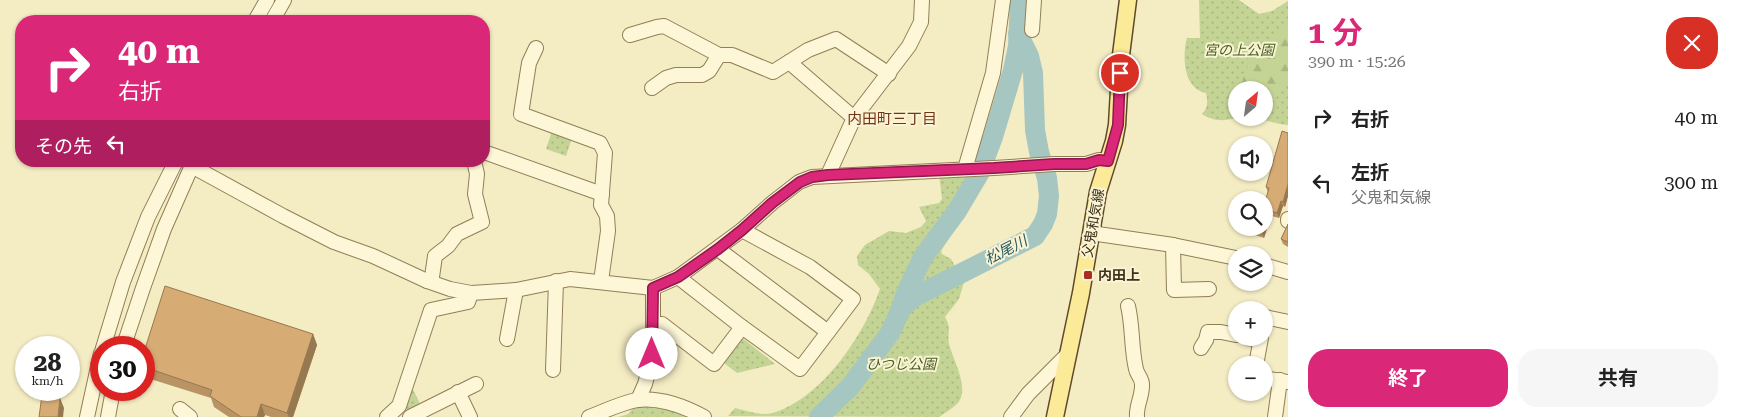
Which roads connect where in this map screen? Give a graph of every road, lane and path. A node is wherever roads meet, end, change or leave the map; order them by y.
1 (267, 0) edge
2 (284, 0) edge
3 (922, 0) edge
4 (1003, 0) edge
5 (1034, 0) edge
6 (1128, 0) edge
7 (258, 15) edge
8 (275, 15) edge
9 (1032, 30) dead end
10 (630, 35) dead end
11 (536, 48) dead end
12 (720, 55) junction
13 (789, 62) junction
14 (889, 74) junction
15 (652, 88) dead end
16 (854, 118) junction
17 (490, 154) edge
18 (1108, 161) junction
19 (173, 167) edge
20 (191, 167) edge
21 (197, 167) edge
22 (475, 167) edge
23 (967, 169) junction
24 (828, 175) junction
25 (602, 194) junction
26 (742, 230) junction
27 (1091, 233) junction
28 (1173, 245) junction
29 (718, 249) junction
30 (1228, 256) edge
31 (1273, 268) edge
32 (1288, 272) edge
33 (678, 277) junction
34 (556, 281) junction
35 (427, 282) junction
36 (602, 282) junction
37 (653, 288) junction
38 (1209, 289) dead end
39 (516, 290) junction
40 (471, 292) junction
41 (1128, 306) dead end
42 (1273, 319) edge
43 (1288, 322) edge
44 (653, 324) junction
45 (742, 327) junction
46 (828, 332) junction
47 (1228, 333) edge
48 (107, 336) edge
49 (128, 336) edge
50 (507, 339) dead end
51 (1201, 348) dead end
52 (1067, 355) junction
53 (550, 364) dead end
54 (1284, 381) edge
55 (476, 384) dead end
56 (458, 392) junction
57 (638, 400) junction
58 (90, 401) edge
59 (111, 401) edge
60 (398, 406) junction
61 (87, 417) edge
62 (108, 417) edge
63 (387, 417) edge
64 (410, 417) edge
65 (470, 417) edge
66 (589, 417) edge
67 (704, 417) edge
68 (1011, 417) edge
69 (1055, 417) edge
70 (1137, 417) edge
71 (1275, 417) edge

1 - 7 street
2 - 8 street
3 - 14 street
4 - 23 street
5 - 9 street
6 - 18 main road, 父鬼和気線
10 - 12 street
11 - 25 street
12 - 13 street
12 - 15 street
13 - 14 street
13 - 16 street
14 - 16 street
16 - 24 street
17 - 25 street
18 - 23 street
18 - 27 main road, 父鬼和気線
19 - 48 street
20 - 49 street
21 - 35 street
22 - 35 street
23 - 24 street
24 - 26 street
25 - 36 street
26 - 29 street
26 - 46 street
27 - 28 street
27 - 52 main road, 父鬼和気線
28 - 30 street
28 - 38 street
29 - 33 street
29 - 46 street
31 - 32 street
33 - 37 street
33 - 45 street
34 - 36 street
34 - 39 street
34 - 53 street
35 - 40 street
36 - 37 street
37 - 44 street
39 - 40 street
39 - 50 street
40 - 60 street
41 - 70 street
42 - 43 street
44 - 45 street
44 - 57 street
45 - 46 street
47 - 51 street
52 - 68 street
52 - 69 main road, 父鬼和気線
54 - 71 street
55 - 56 street
56 - 64 street
56 - 65 street
57 - 66 street
57 - 67 street
58 - 61 street
59 - 62 street
60 - 63 street
60 - 64 street

